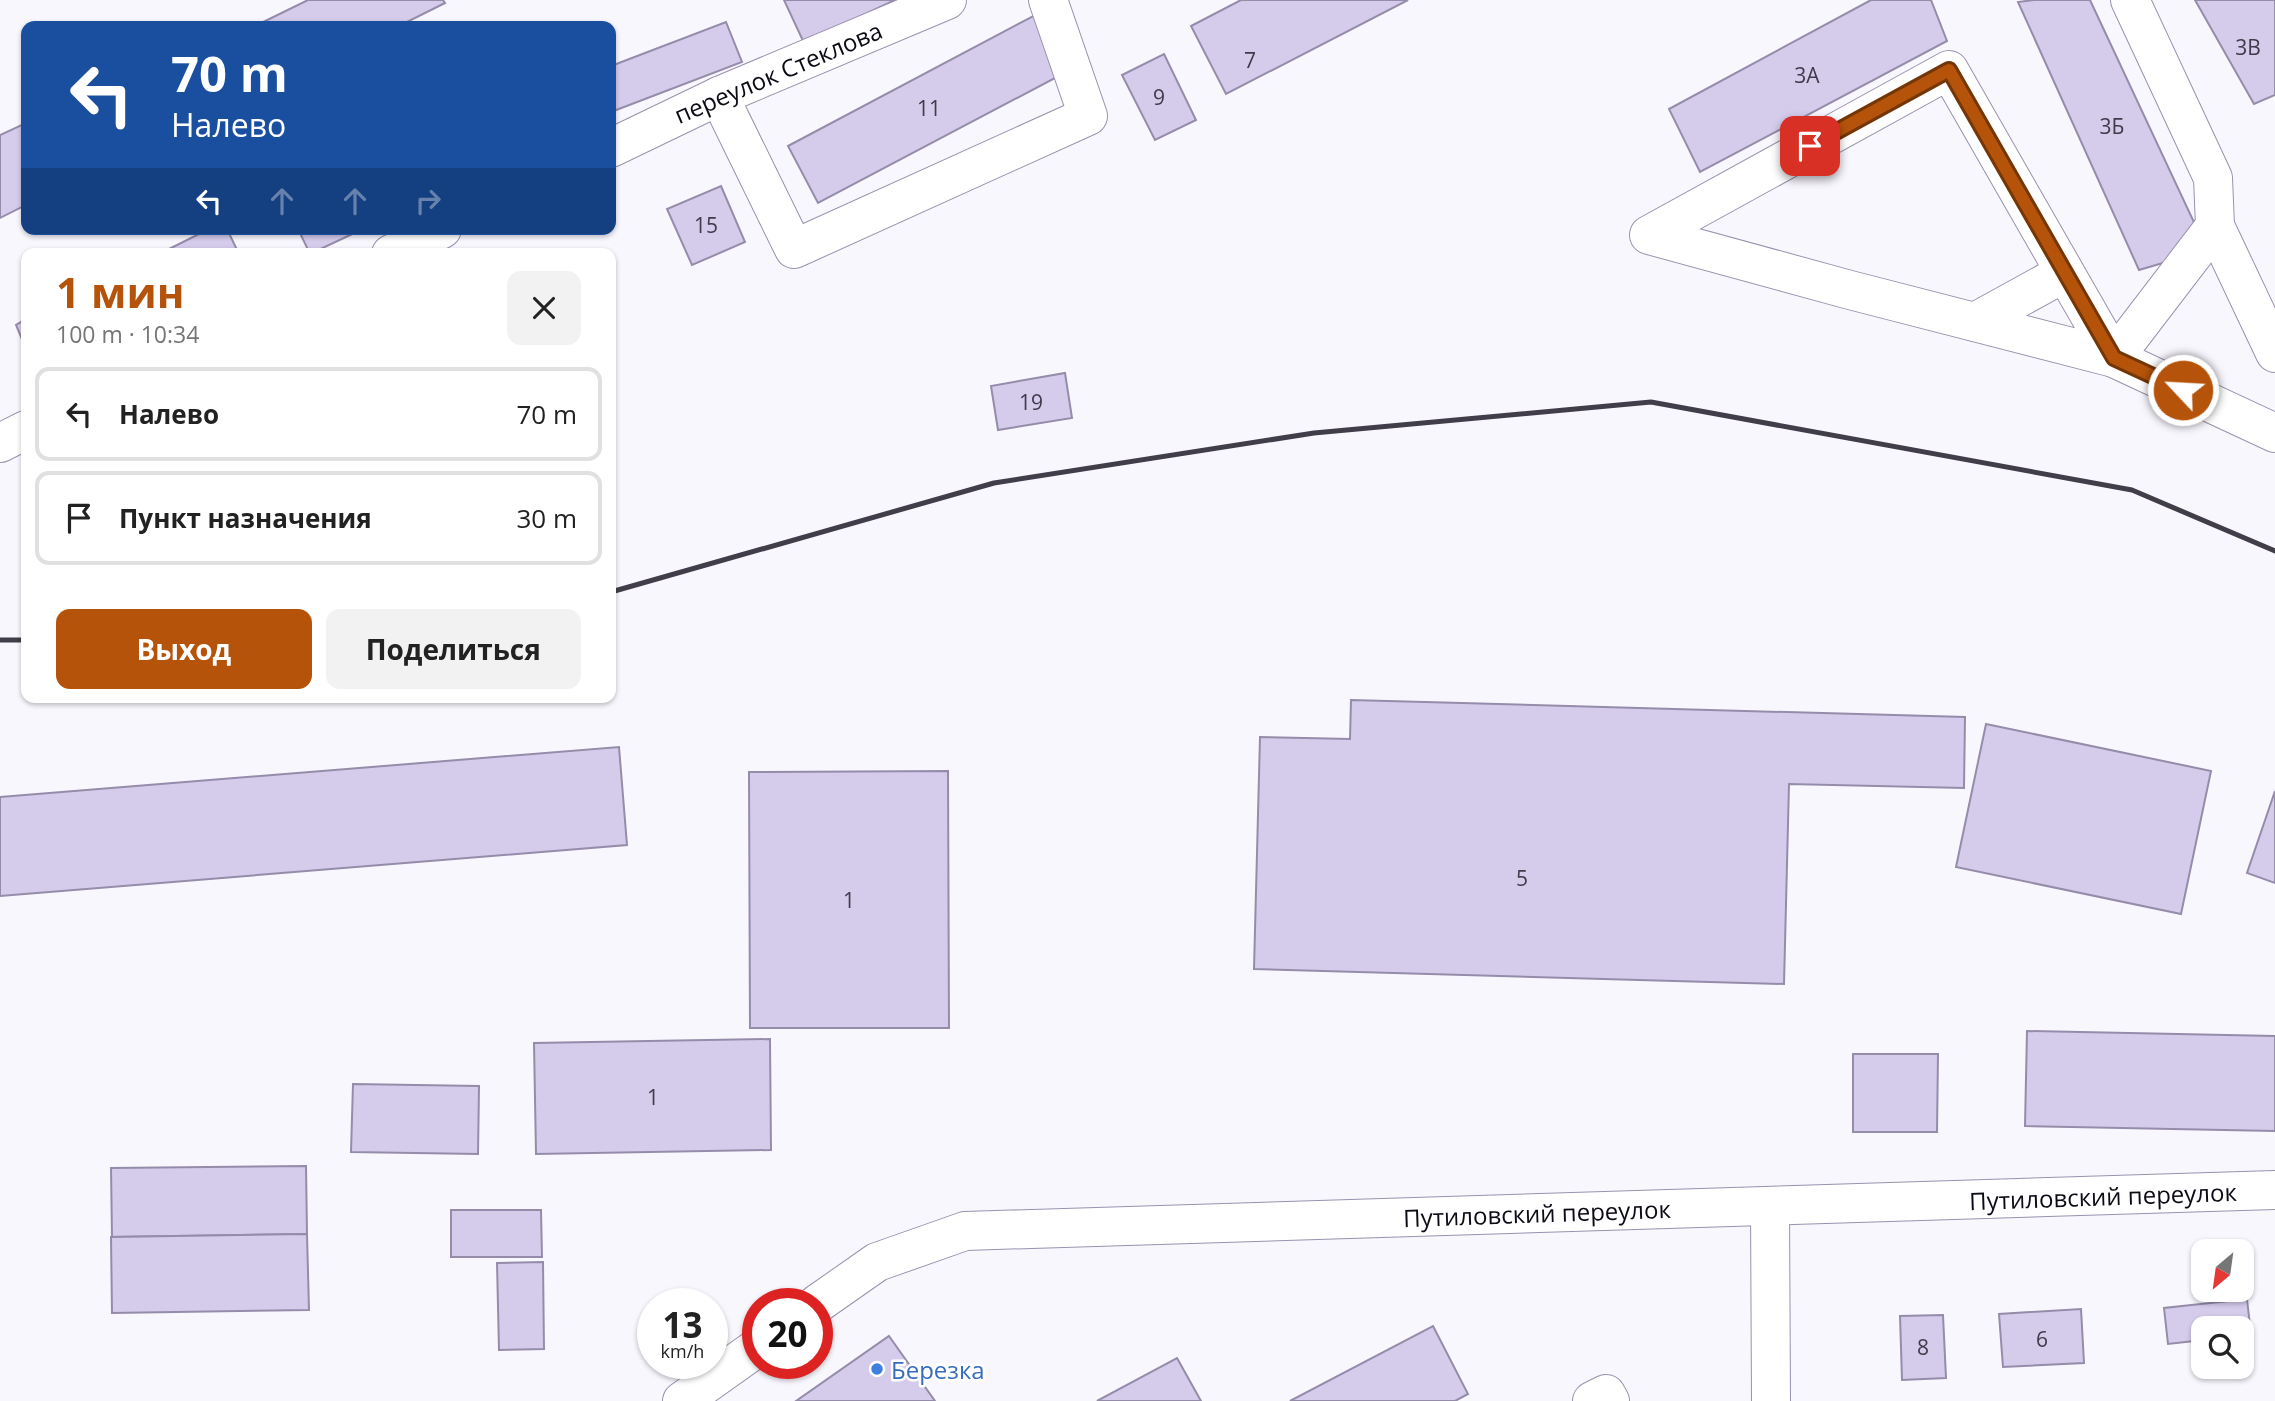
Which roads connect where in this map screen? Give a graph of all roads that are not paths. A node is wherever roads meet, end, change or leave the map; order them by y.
1 (947, 0) edge
2 (1048, 0) edge
3 (2130, 0) edge
4 (719, 96) junction
5 (616, 146) edge
6 (2215, 226) junction
7 (430, 235) edge
8 (403, 248) edge
9 (2064, 273) junction
10 (1975, 322) junction
11 (2275, 353) edge
12 (2114, 358) junction
13 (21, 432) edge
14 (2275, 433) edge
15 (0, 443) edge
16 (2275, 1191) edge
17 (1770, 1206) junction
18 (833, 1293) edge
19 (742, 1358) edge
20 (682, 1401) edge
21 (1592, 1401) edge
22 (1610, 1401) edge
23 (1771, 1401) edge

1 - 4 main road, переулок Стеклова
2 - 4 main road
3 - 6 main road
4 - 5 main road, переулок Стеклова
6 - 11 main road
6 - 12 main road
7 - 8 main road
9 - 10 main road
9 - 10 main road
9 - 12 main road
10 - 12 main road
12 - 14 main road
13 - 15 main road
16 - 17 main road, Путиловский переулок
17 - 18 main road, Путиловский переулок
17 - 23 main road
19 - 20 main road
21 - 22 main road

